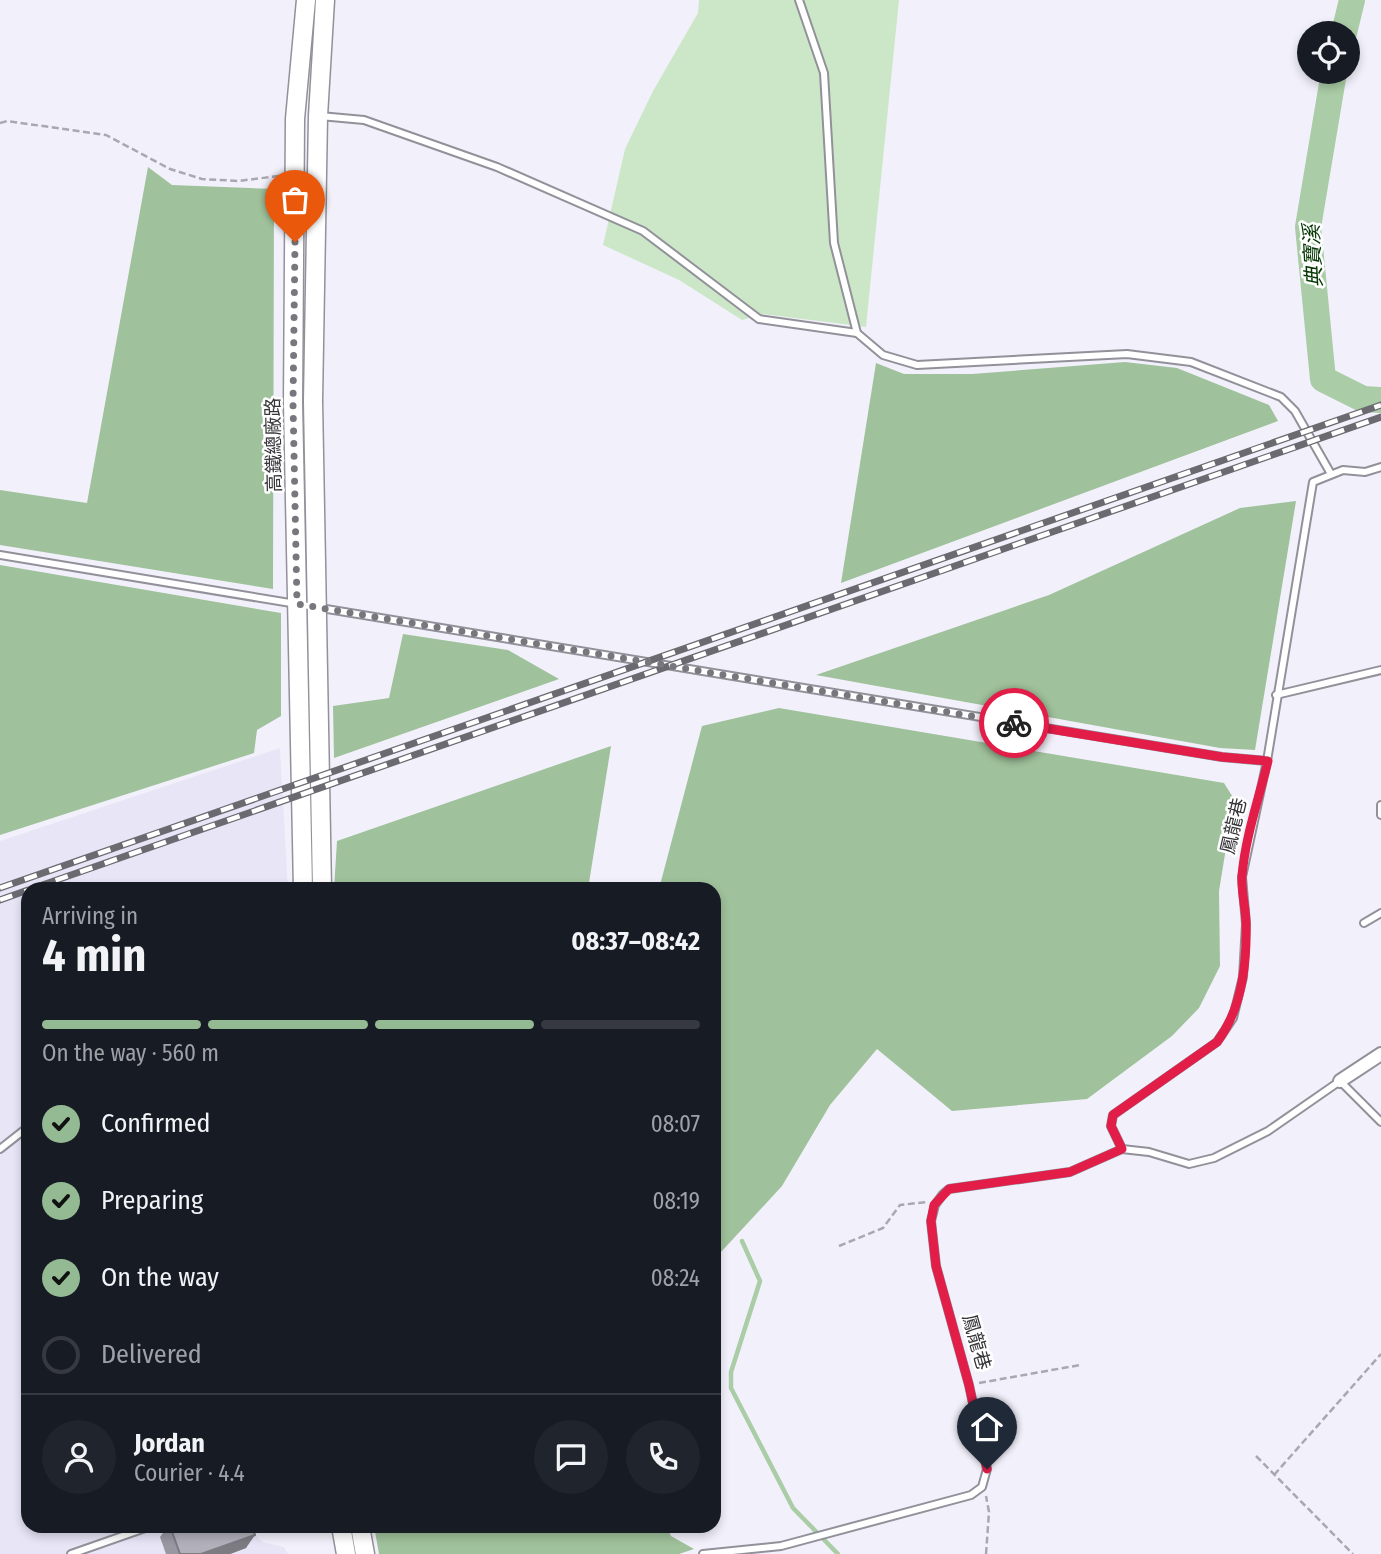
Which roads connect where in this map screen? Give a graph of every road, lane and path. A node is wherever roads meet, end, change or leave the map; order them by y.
1 (306, 0) edge
2 (325, 0) edge
3 (799, 0) edge
4 (318, 116) junction
5 (0, 123) edge
6 (297, 161) junction
7 (857, 333) junction
8 (1381, 467) edge
9 (1331, 474) junction
10 (0, 555) edge
11 (297, 604) junction
12 (315, 608) junction
13 (1381, 670) edge
14 (1276, 695) junction
15 (1268, 761) junction
16 (1381, 805) edge
17 (1381, 815) edge
18 (303, 882) edge
19 (322, 882) edge
20 (1381, 913) edge
21 (1364, 923) dead end
22 (1381, 1054) edge
23 (1340, 1081) junction
24 (1381, 1122) edge
25 (21, 1132) edge
26 (0, 1149) edge
27 (1122, 1149) junction
28 (937, 1201) junction
29 (839, 1246) dead end
30 (1381, 1354) edge
31 (1080, 1365) dead end
32 (969, 1385) junction
33 (1256, 1456) dead end
34 (1274, 1475) junction
35 (982, 1487) junction
36 (131, 1533) edge
37 (342, 1533) edge
38 (361, 1533) edge
39 (71, 1554) edge
40 (346, 1554) edge
41 (365, 1554) edge
42 (703, 1554) edge
43 (986, 1554) edge
44 (1353, 1554) edge

1 - 6 street, 高鐵總廠路
2 - 4 street
3 - 7 lane
4 - 7 lane
4 - 12 street
5 - 6 path
6 - 11 street, 高鐵總廠路
7 - 9 lane
8 - 9 lane
9 - 14 lane, 鳳龍巷
10 - 11 lane
11 - 12 lane
11 - 18 street, 高鐵總廠路
12 - 15 lane
12 - 19 street
13 - 14 lane
14 - 15 lane, 鳳龍巷
15 - 27 lane, 鳳龍巷
16 - 17 lane
20 - 21 lane
22 - 23 street
23 - 24 lane
23 - 27 lane
25 - 26 lane
27 - 28 lane
28 - 29 path
28 - 32 lane, 鳳龍巷
30 - 34 path
31 - 32 path
32 - 35 lane, 鳳龍巷
33 - 34 path
34 - 44 path
35 - 42 lane
35 - 43 path
36 - 39 lane
37 - 40 street
38 - 41 street

